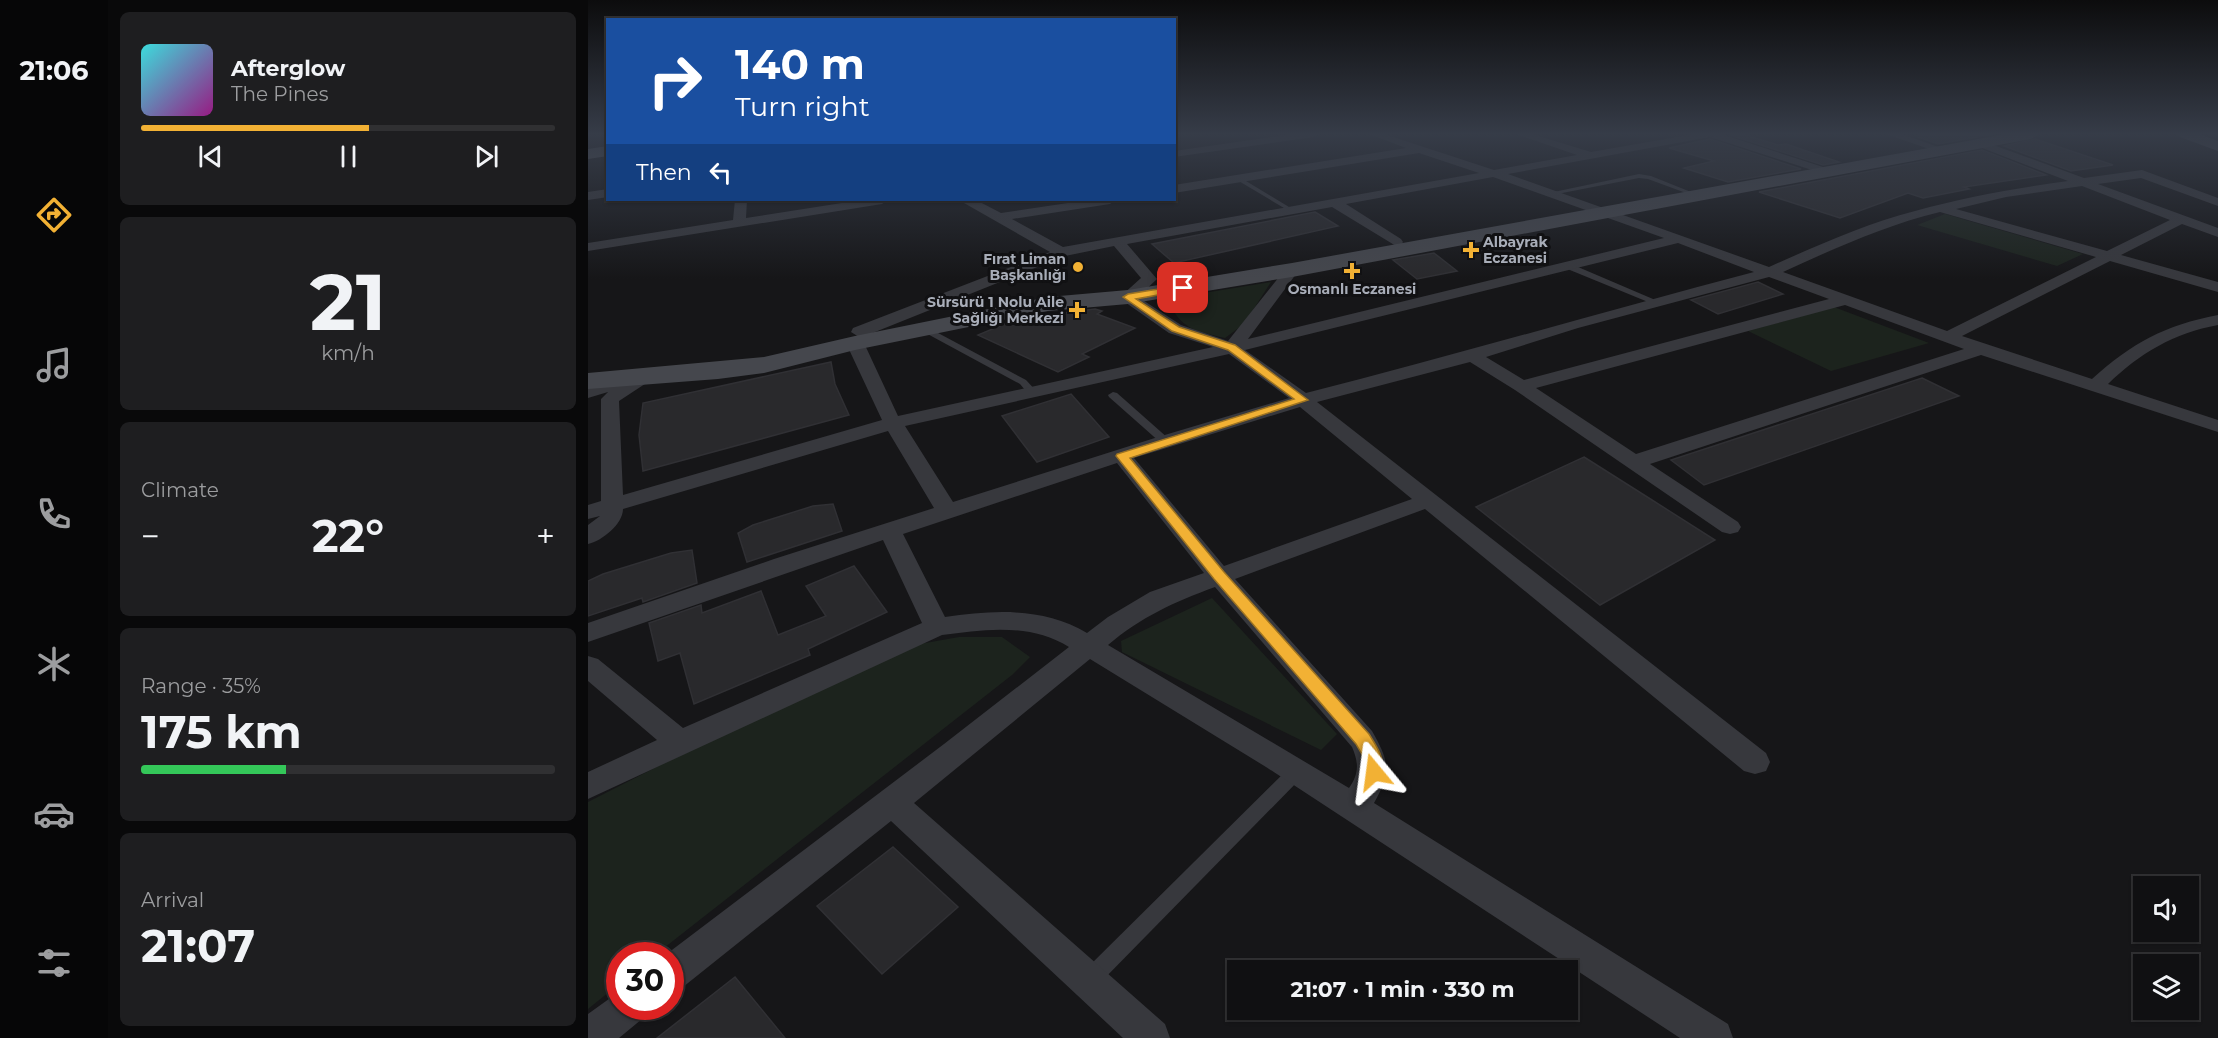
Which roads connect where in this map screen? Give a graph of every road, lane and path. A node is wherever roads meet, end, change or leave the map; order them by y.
1 (1217, 182) edge
2 (1245, 182) edge
3 (1447, 182) edge
4 (1520, 182) edge
5 (1606, 182) edge
6 (1663, 182) edge
7 (1742, 182) edge
8 (1762, 182) edge
9 (2073, 182) edge
10 (2086, 182) edge
11 (2165, 182) edge
12 (1176, 189) edge
13 (1688, 192) junction
14 (606, 193) edge
15 (1552, 193) junction
16 (588, 196) edge
17 (741, 201) edge
18 (876, 201) edge
19 (970, 201) edge
20 (1103, 201) edge
21 (1335, 202) junction
22 (2218, 202) edge
23 (1939, 208) junction
24 (1291, 210) junction
25 (1599, 211) junction
26 (999, 217) junction
27 (2182, 219) junction
28 (739, 224) junction
29 (2218, 233) edge
30 (1678, 239) junction
31 (1118, 242) junction
32 (1396, 242) junction
33 (588, 247) edge
34 (1061, 252) junction
35 (2110, 255) junction
36 (1568, 266) junction
37 (1292, 270) junction
38 (1770, 272) junction
39 (1149, 279) junction
40 (2218, 287) edge
41 (1128, 297) junction
42 (1848, 299) junction
43 (1656, 303) junction
44 (2218, 320) edge
45 (925, 329) junction
46 (1948, 337) junction
47 (857, 338) junction
48 (1232, 348) junction
49 (1981, 349) junction
50 (1472, 356) junction
51 (588, 369) edge
52 (645, 378) junction
53 (588, 381) edge
54 (1521, 386) junction
55 (2095, 386) junction
56 (588, 392) edge
57 (1034, 394) junction
58 (1113, 394) dead end
59 (1303, 400) junction
60 (894, 423) junction
61 (2218, 426) edge
62 (1165, 441) junction
63 (1122, 456) junction
64 (1634, 462) junction
65 (1429, 500) junction
66 (611, 506) junction
67 (588, 512) edge
68 (948, 512) junction
69 (1730, 527) dead end
70 (890, 531) junction
71 (588, 537) edge
72 (1219, 576) junction
73 (937, 627) junction
74 (588, 633) edge
75 (1087, 645) junction
76 (588, 666) edge
77 (680, 742) junction
78 (1755, 762) dead end
79 (1296, 772) junction
80 (588, 786) edge
81 (891, 802) junction
82 (1354, 807) junction
83 (684, 963) edge
84 (1088, 981) junction
85 (610, 1020) edge
86 (588, 1038) edge
87 (1150, 1038) edge
88 (1714, 1038) edge

1 - 12 street
2 - 24 lane
3 - 21 street
4 - 15 street
5 - 15 lane
6 - 13 lane
7 - 13 main road
8 - 25 main road
9 - 23 street
10 - 27 street
11 - 22 street
13 - 25 main road
14 - 16 street
15 - 25 street
17 - 28 street
18 - 28 street
19 - 26 street
20 - 26 street
21 - 24 street
21 - 32 street
23 - 35 street
23 - 38 street
24 - 31 street
25 - 30 street
25 - 32 main road
25 - 37 main road
26 - 34 street
27 - 29 street
27 - 35 street
28 - 33 street
30 - 36 street
30 - 38 street
31 - 34 street
31 - 39 street
32 - 39 main road
34 - 47 street
35 - 40 street
35 - 46 street
36 - 43 lane
36 - 48 street
37 - 41 main road
37 - 48 street
38 - 42 street
38 - 43 street
39 - 41 street
39 - 47 main road
41 - 45 main road
41 - 48 street
42 - 46 street
42 - 54 street
43 - 50 street
44 - 55 street
45 - 47 main road
45 - 57 lane
46 - 49 street
47 - 51 main road
47 - 52 main road
47 - 60 street
48 - 57 street
48 - 59 street
49 - 55 street
49 - 64 street
50 - 54 street
50 - 59 street
52 - 53 main road
52 - 56 street
52 - 66 street
54 - 64 street
55 - 61 street
57 - 60 street
58 - 62 lane
59 - 62 street
59 - 65 street
60 - 66 street
60 - 68 street
62 - 63 street
63 - 68 street
63 - 72 street
64 - 69 street
65 - 72 street
65 - 78 street
66 - 67 street
66 - 71 street
68 - 70 street
70 - 73 street
70 - 74 street
72 - 75 street
72 - 82 street
73 - 75 street
73 - 77 street
75 - 79 street
75 - 81 street
76 - 77 street
77 - 80 street
79 - 82 street
79 - 84 lane
81 - 83 street
81 - 84 street
82 - 88 street
84 - 87 street
85 - 86 street

